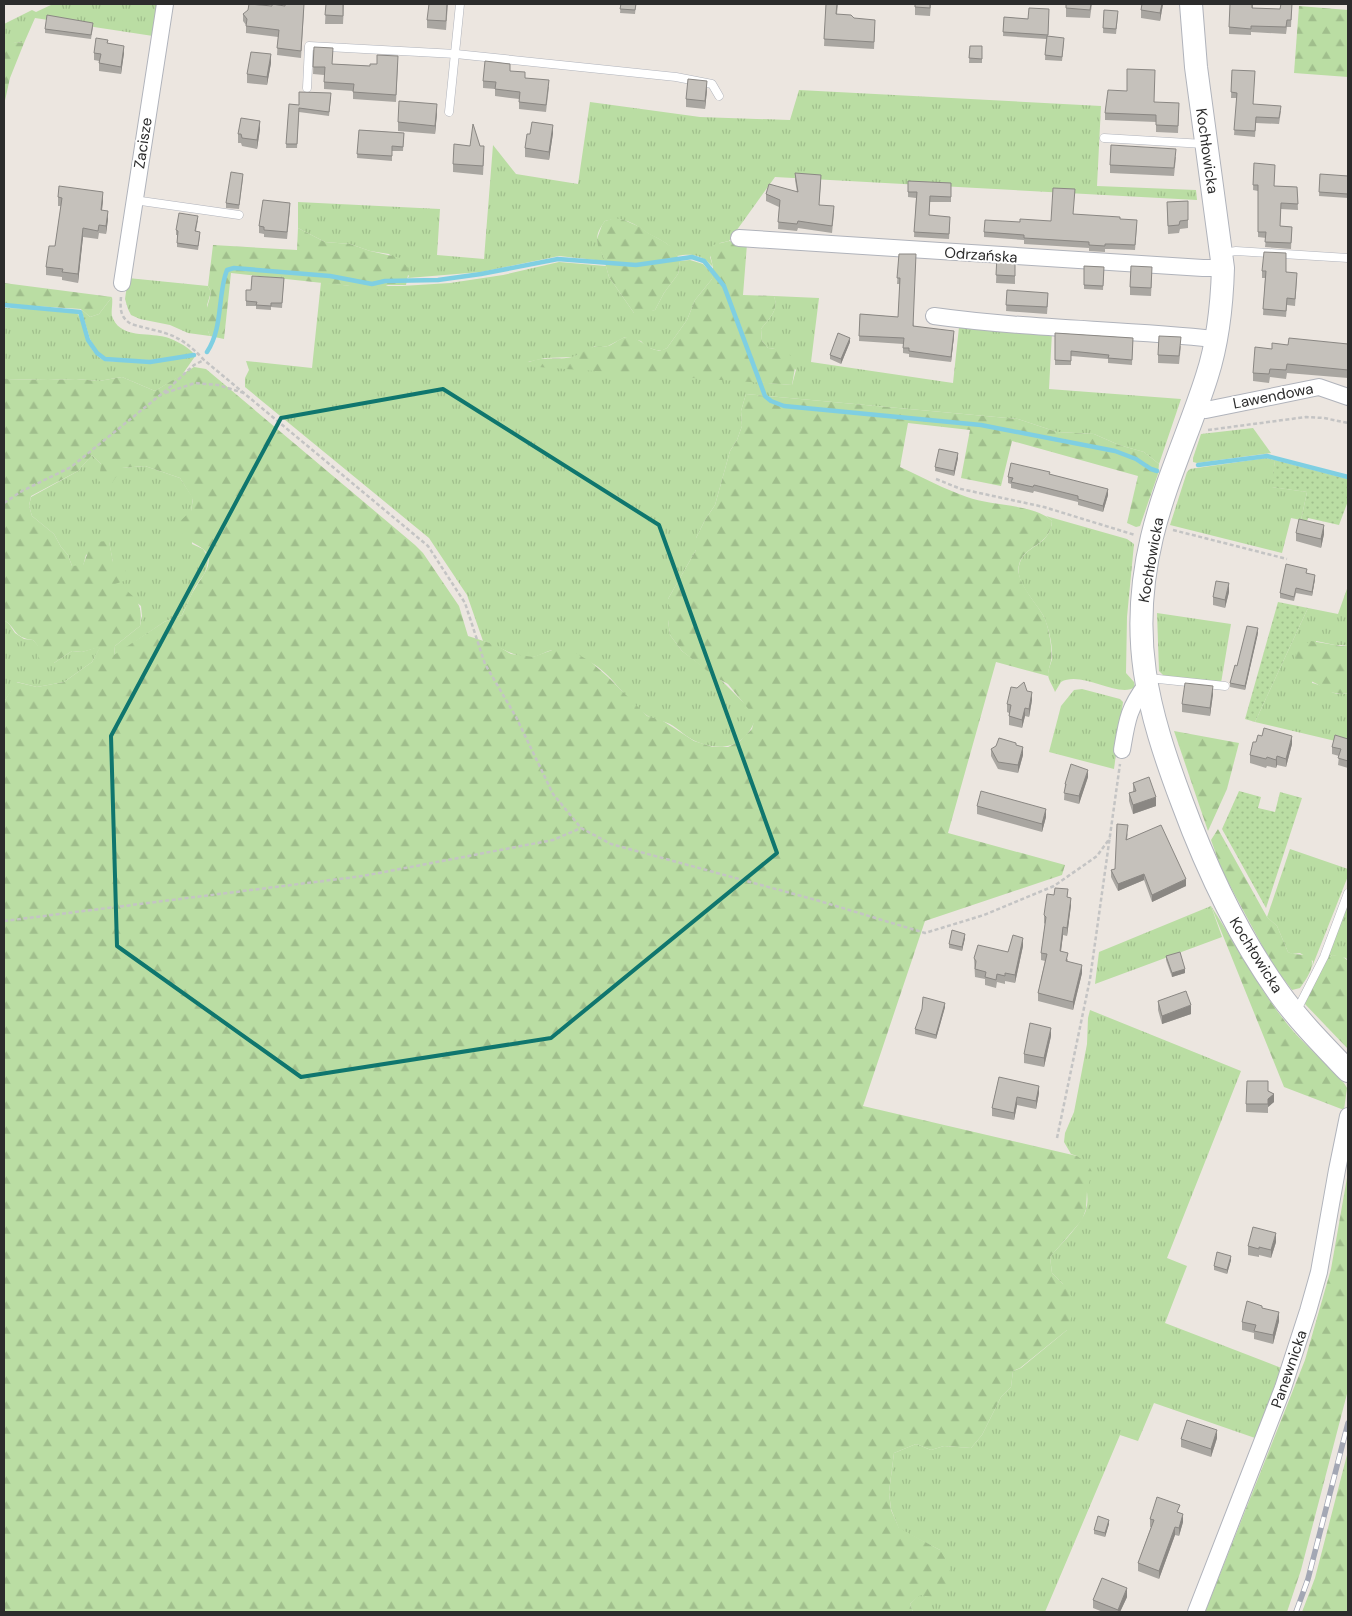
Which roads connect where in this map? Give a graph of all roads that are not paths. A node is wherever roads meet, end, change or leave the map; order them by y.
1 (165, 4) edge
2 (460, 4) edge
3 (1191, 4) edge
4 (456, 54) junction
5 (307, 88) dead end
6 (719, 96) dead end
7 (449, 112) dead end
8 (1104, 138) dead end
9 (1206, 144) junction
10 (134, 200) junction
11 (239, 215) dead end
12 (740, 238) dead end
13 (1348, 258) edge
14 (1222, 261) junction
15 (122, 284) road end
16 (934, 316) dead end
17 (1215, 340) junction
18 (1348, 397) edge
19 (1193, 416) junction
20 (1146, 681) junction
21 (1225, 686) dead end
22 (1122, 750) road end
23 (1348, 893) edge
24 (1295, 1014) junction
25 (1348, 1071) edge
26 (1348, 1116) edge
27 (1196, 1612) edge

1 - 10 street, Zacisze
2 - 4 lane
3 - 9 street, Kochłowicka
4 - 5 lane
4 - 6 lane
4 - 7 lane
8 - 9 lane
9 - 14 street, Kochłowicka
10 - 11 lane
10 - 15 street, Zacisze
12 - 14 street, Odrzańska
13 - 14 lane
14 - 17 street, Kochłowicka
16 - 17 street
17 - 19 street, Kochłowicka
18 - 19 street, Lawendowa
19 - 20 street, Kochłowicka
20 - 21 lane
20 - 22 street
20 - 24 street, Kochłowicka
23 - 24 lane
24 - 25 street, Kochłowicka
26 - 27 street, Panewnicka

